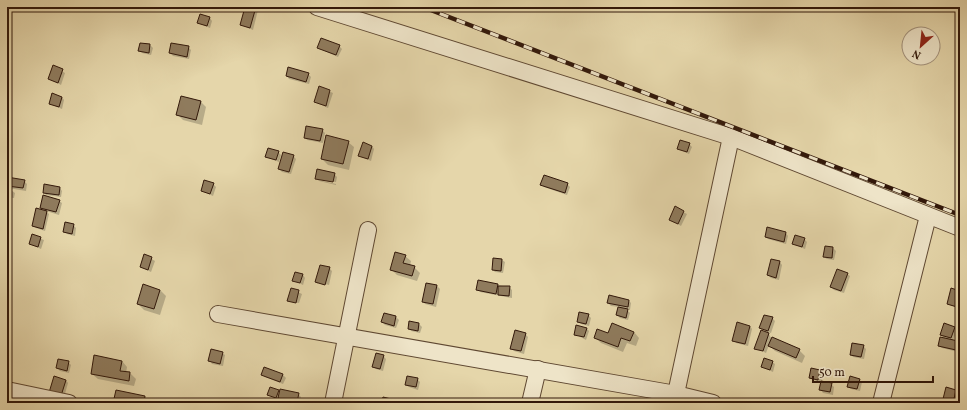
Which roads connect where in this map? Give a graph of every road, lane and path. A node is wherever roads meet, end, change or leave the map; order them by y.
1 (317, 7) edge
2 (731, 137) junction
3 (928, 216) junction
4 (960, 228) edge
5 (368, 230) dead end
6 (218, 314) dead end
7 (347, 336) junction
8 (538, 370) junction
9 (7, 390) edge
10 (675, 399) edge
11 (70, 403) edge
12 (333, 403) edge
13 (530, 403) edge
14 (713, 403) edge
15 (880, 403) edge

1 - 2 street
2 - 3 street
2 - 10 street
3 - 4 street
3 - 15 street
5 - 7 street
6 - 7 street
7 - 8 street
7 - 12 street
8 - 10 street
8 - 13 street
9 - 11 street
10 - 14 street

